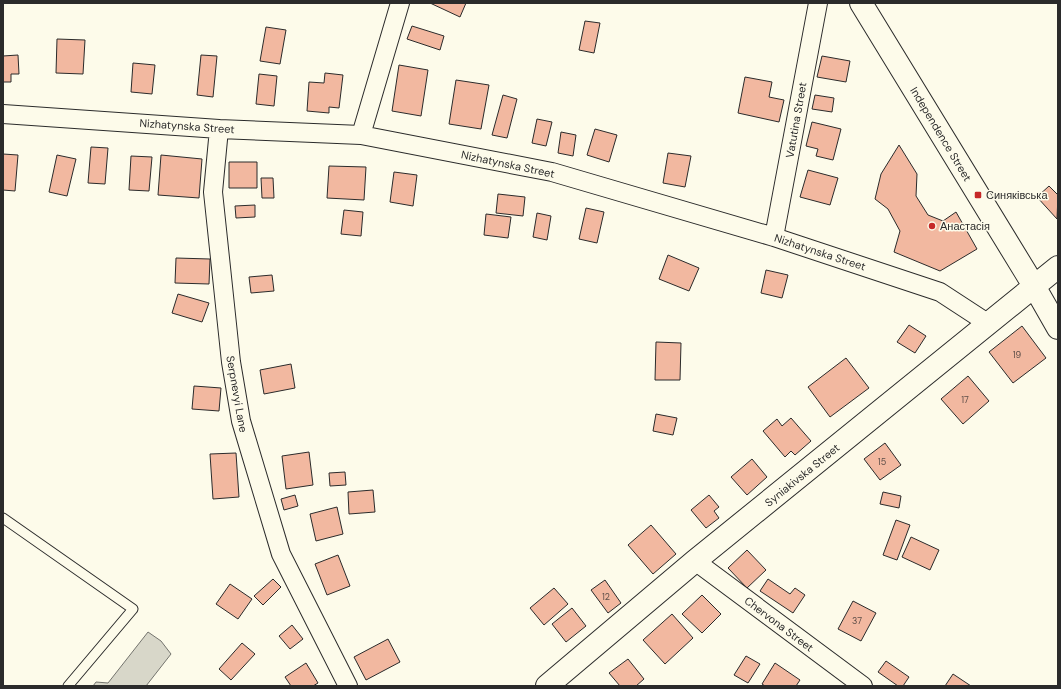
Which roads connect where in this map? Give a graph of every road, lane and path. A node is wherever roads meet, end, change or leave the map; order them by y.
1 (400, 3) edge
2 (818, 3) edge
3 (861, 3) edge
4 (3, 114) edge
5 (219, 129) junction
6 (361, 135) junction
7 (774, 236) junction
8 (1058, 267) edge
9 (1034, 286) junction
10 (989, 324) junction
11 (1058, 328) edge
12 (3, 518) edge
13 (695, 561) junction
14 (68, 686) edge
15 (348, 686) edge
16 (547, 686) edge
17 (863, 686) edge

1 - 6 street
2 - 7 street, Vatutina Street
3 - 9 street, Independence Street
4 - 5 street, Nizhatynska Street
5 - 6 street, Nizhatynska Street
5 - 15 street, Serpnevyi Lane
6 - 7 street, Nizhatynska Street
7 - 10 street, Nizhatynska Street
8 - 9 street, Syniakivska Street
9 - 10 street, Syniakivska Street
9 - 11 street, Independence Street
10 - 13 street, Syniakivska Street
12 - 14 lane
13 - 16 street, Syniakivska Street
13 - 17 street, Chervona Street

